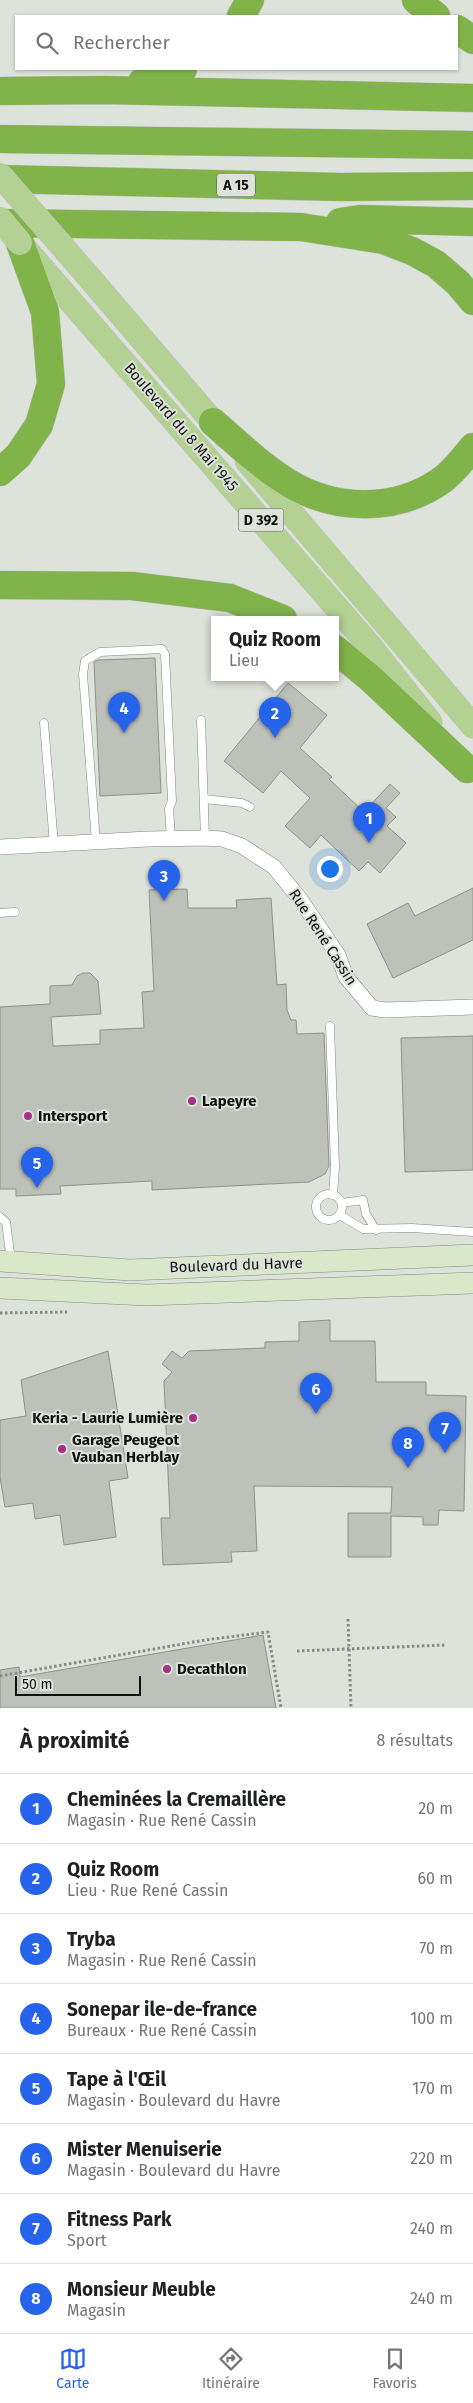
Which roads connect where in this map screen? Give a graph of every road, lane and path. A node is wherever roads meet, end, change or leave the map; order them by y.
1 (250, 0) edge
2 (416, 0) edge
3 (242, 15) edge
4 (435, 15) edge
5 (458, 30) edge
6 (473, 40) edge
7 (180, 70) edge
8 (103, 90) junction
9 (0, 91) edge
10 (473, 98) edge
11 (0, 139) edge
12 (473, 145) edge
13 (0, 177) edge
14 (473, 186) edge
15 (0, 219) edge
16 (473, 222) edge
17 (0, 223) edge
18 (301, 228) junction
19 (20, 243) junction
20 (473, 301) edge
21 (213, 422) junction
22 (473, 447) edge
23 (0, 472) edge
24 (0, 585) edge
25 (276, 616) edge
26 (339, 652) edge
27 (201, 720) dead end
28 (44, 723) dead end
29 (473, 726) edge
30 (470, 772) edge
31 (204, 799) junction
32 (250, 807) dead end
33 (171, 838) junction
34 (205, 838) junction
35 (96, 842) junction
36 (54, 846) junction
37 (0, 847) edge
38 (15, 912) dead end
39 (0, 913) edge
40 (473, 997) edge
41 (467, 1007) edge
42 (330, 1026) dead end
43 (332, 1195) junction
44 (342, 1203) junction
45 (340, 1215) junction
46 (0, 1217) edge
47 (376, 1230) junction
48 (473, 1232) edge
49 (473, 1255) edge
50 (5, 1261) edge
51 (473, 1283) edge
52 (0, 1288) edge
53 (69, 1312) dead end
54 (0, 1313) edge
55 (348, 1619) dead end
56 (445, 1645) dead end
57 (350, 1649) junction
58 (297, 1651) dead end
59 (272, 1661) junction
60 (268, 1662) dead end
61 (0, 1676) edge
62 (280, 1708) edge
63 (351, 1708) edge

1 - 3 highway
2 - 4 highway
5 - 6 highway
7 - 8 highway
8 - 9 highway
8 - 10 highway
11 - 12 highway
13 - 14 highway, A 15
13 - 21 main road, Boulevard du 8 Mai 1945 / D 392, bridge
15 - 19 main road, Boulevard du 8 Mai 1945 / D 392, bridge
16 - 18 highway
17 - 18 highway
18 - 20 highway
19 - 23 highway
19 - 30 main road, Boulevard du 8 Mai 1945 / D 392
21 - 22 highway
21 - 29 main road, Boulevard du 8 Mai 1945 / D 392
24 - 25 highway
26 - 30 highway
27 - 31 lane
28 - 36 lane
31 - 32 lane
31 - 34 lane
33 - 34 street, Rue René Cassin
33 - 35 street, Rue René Cassin
33 - 35 lane
34 - 41 street, Rue René Cassin
35 - 36 street, Rue René Cassin
36 - 37 street, Rue René Cassin
38 - 39 lane
40 - 41 lane
42 - 43 lane
43 - 44 lane
43 - 45 lane
44 - 45 lane
44 - 47 lane
45 - 47 lane
46 - 50 lane
47 - 48 lane
49 - 50 main road, Boulevard du Havre
51 - 52 main road, Boulevard du Havre
53 - 54 path
55 - 57 path
56 - 57 path
57 - 58 path
57 - 63 path
59 - 60 path
59 - 61 path
59 - 62 path

